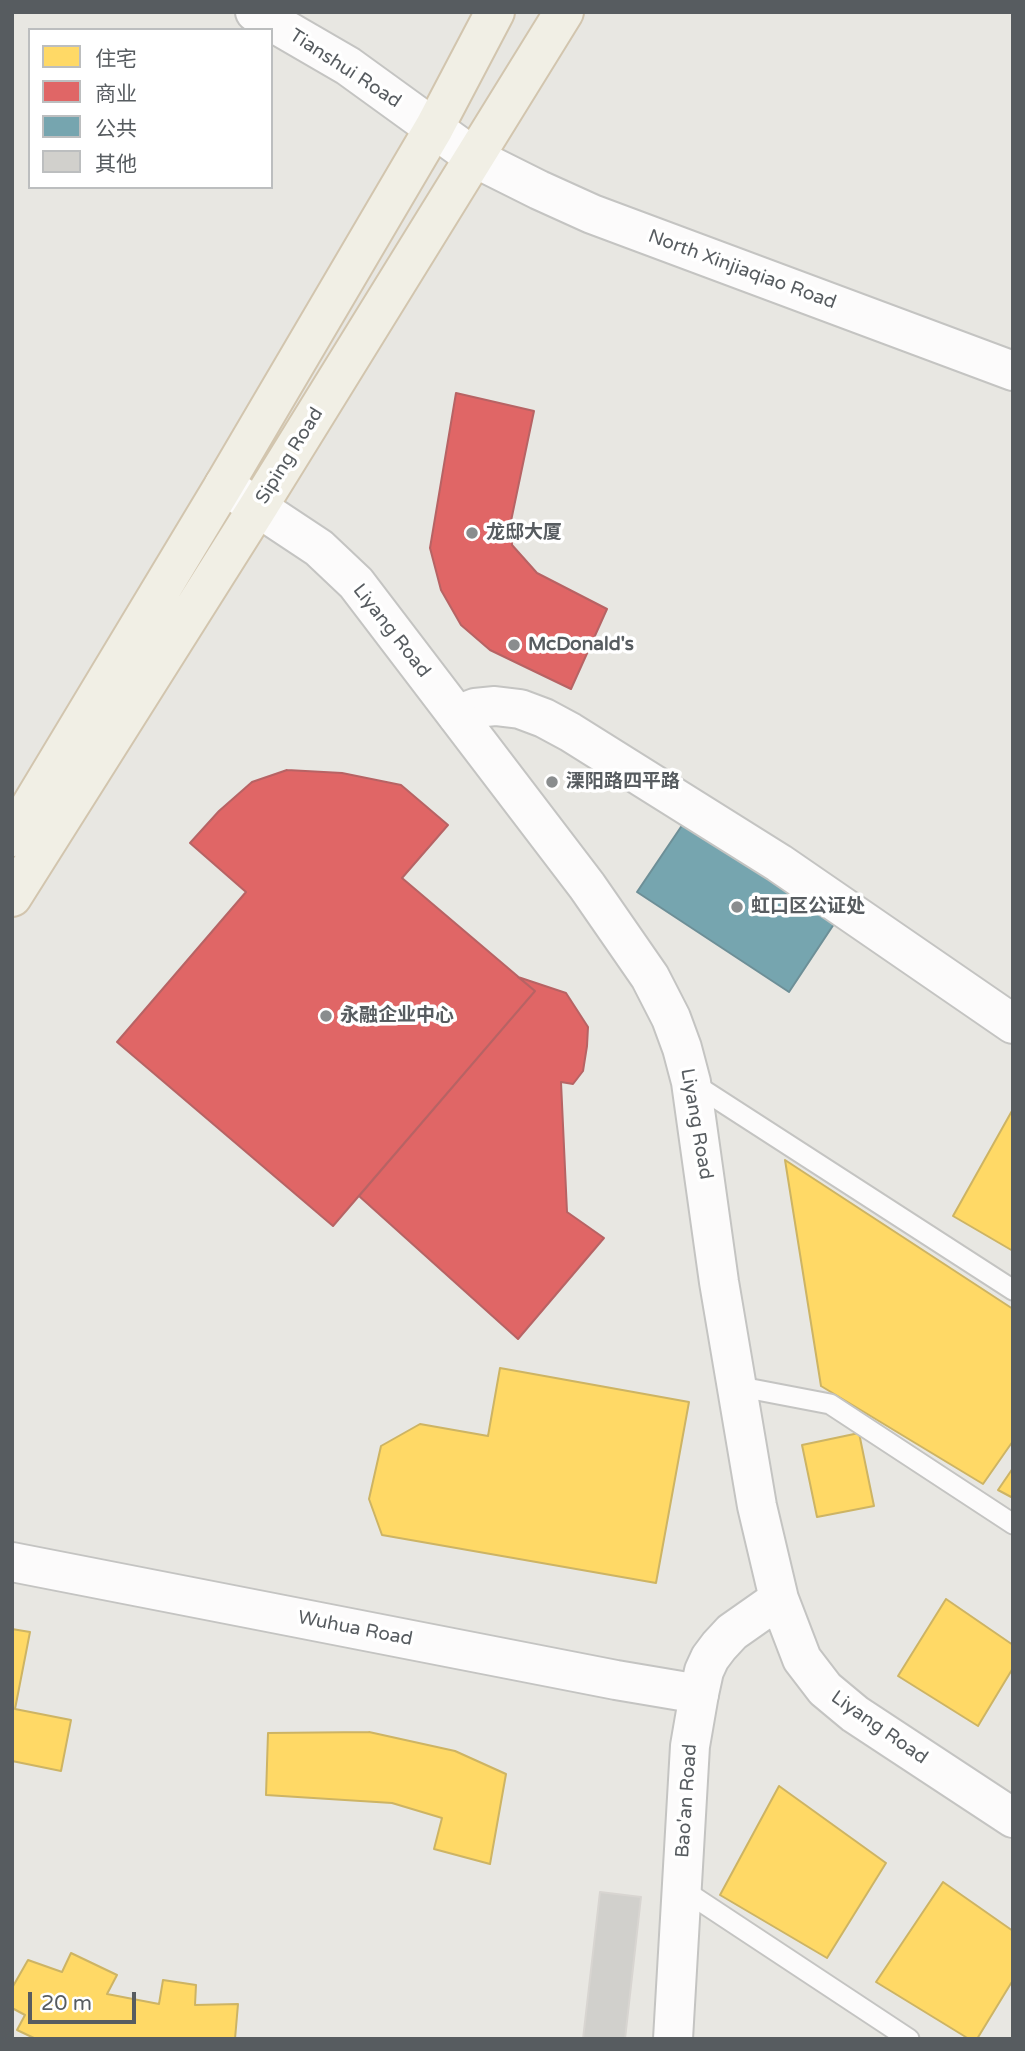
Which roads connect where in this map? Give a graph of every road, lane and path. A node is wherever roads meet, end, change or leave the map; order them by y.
1 (255, 12) edge
2 (495, 12) edge
3 (564, 12) edge
4 (434, 128) junction
5 (475, 158) junction
6 (1013, 371) edge
7 (224, 485) junction
8 (258, 507) junction
9 (457, 715) junction
10 (12, 837) edge
11 (12, 897) edge
12 (1013, 1024) edge
13 (691, 1082) junction
14 (1013, 1290) edge
15 (737, 1386) junction
16 (1013, 1524) edge
17 (12, 1562) edge
18 (779, 1599) junction
19 (699, 1693) junction
20 (1013, 1818) edge
21 (682, 1889) junction
22 (673, 2039) edge
23 (909, 2039) edge

1 - 4 street, Tianshui Road
2 - 4 main road
3 - 5 main road, Siping Road
4 - 5 street, Tianshui Road
4 - 7 main road
5 - 6 street, North Xinjiaqiao Road
5 - 8 main road, Siping Road
7 - 8 street, Liyang Road
7 - 10 main road
8 - 9 street, Liyang Road
8 - 11 main road, Siping Road
9 - 12 street
9 - 13 street, Liyang Road
13 - 14 lane
13 - 15 street, Liyang Road
15 - 16 lane
15 - 18 street, Liyang Road
17 - 19 street, Wuhua Road
18 - 19 street, Bao'an Road
18 - 20 street, Liyang Road
19 - 21 street, Bao'an Road
21 - 22 street, Bao'an Road
21 - 23 lane

